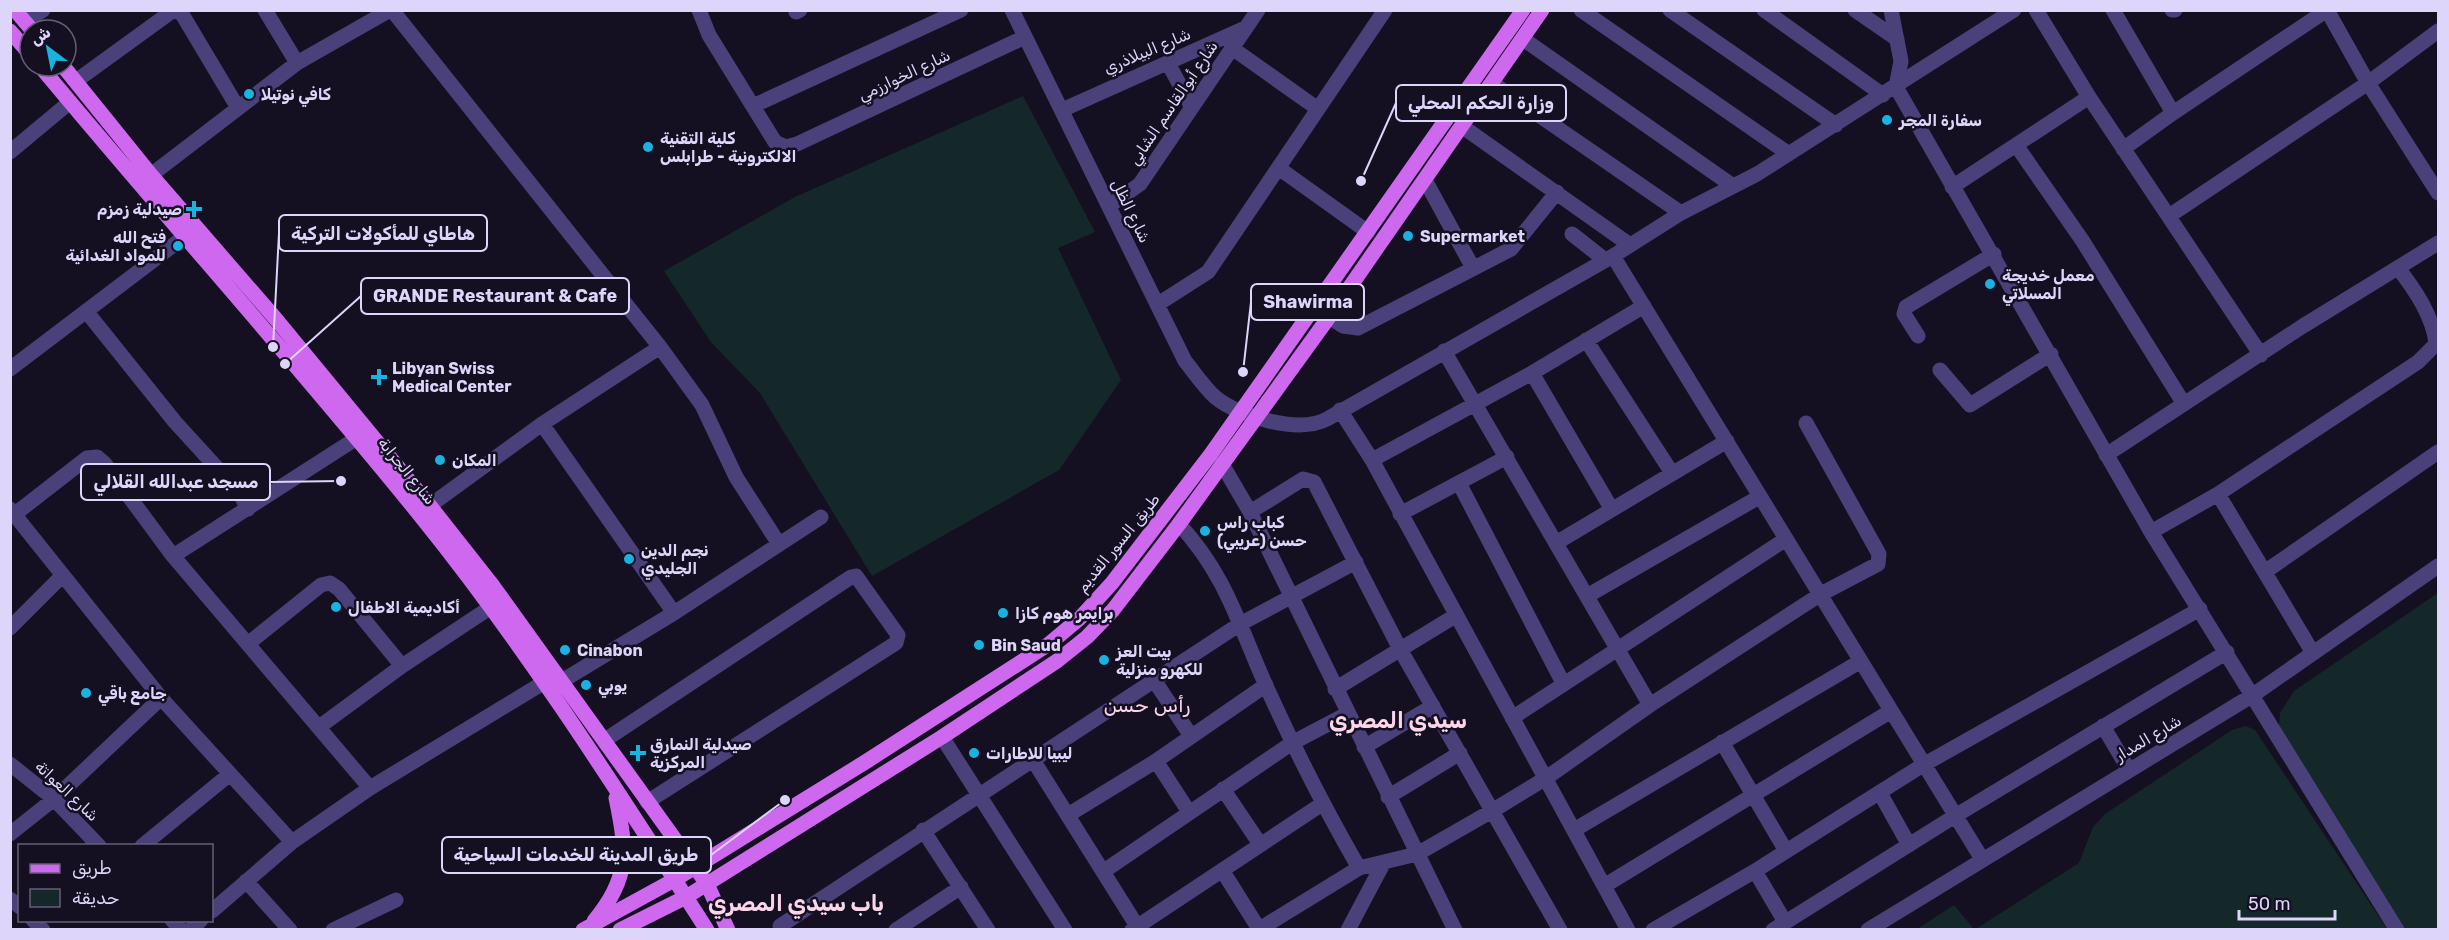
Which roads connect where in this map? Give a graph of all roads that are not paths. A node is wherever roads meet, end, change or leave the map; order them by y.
1 (43, 10) edge
2 (265, 10) edge
3 (391, 10) edge
4 (699, 10) edge
5 (961, 10) edge
6 (1012, 10) edge
7 (1258, 10) edge
8 (1385, 10) edge
9 (1522, 10) edge
10 (1542, 10) edge
11 (1581, 10) edge
12 (1670, 10) edge
13 (1764, 10) edge
14 (1855, 10) edge
15 (1891, 10) edge
16 (2014, 10) edge
17 (2036, 10) edge
18 (2114, 10) edge
19 (2327, 10) edge
20 (29, 18) edge
21 (1247, 27) junction
22 (2439, 31) edge
23 (1025, 37) junction
24 (1523, 39) junction
25 (1897, 39) junction
26 (1232, 48) junction
27 (297, 63) junction
28 (1168, 63) junction
29 (50, 78) edge
30 (73, 78) edge
31 (76, 81) junction
32 (1492, 83) junction
33 (2368, 83) junction
34 (1890, 91) junction
35 (2089, 97) junction
36 (70, 102) junction
37 (753, 106) junction
38 (1191, 106) junction
39 (238, 108) junction
40 (1318, 109) junction
41 (1062, 110) junction
42 (2173, 113) junction
43 (1836, 125) junction
44 (1463, 127) junction
45 (2016, 145) junction
46 (2123, 148) junction
47 (10, 152) edge
48 (135, 154) junction
49 (1789, 154) junction
50 (122, 164) junction
51 (1280, 169) junction
52 (151, 175) junction
53 (1425, 180) junction
54 (1733, 186) junction
55 (1952, 187) junction
56 (2437, 187) edge
57 (1557, 192) junction
58 (1109, 206) junction
59 (1682, 213) junction
60 (2169, 216) junction
61 (1368, 232) junction
62 (1572, 234) dead end
63 (184, 237) junction
64 (2439, 243) edge
65 (1630, 245) junction
66 (1994, 254) junction
67 (1609, 258) junction
68 (1473, 268) junction
69 (2398, 268) junction
70 (1158, 304) junction
71 (1644, 306) junction
72 (86, 312) junction
73 (1329, 317) junction
74 (1918, 336) dead end
75 (1586, 340) junction
76 (660, 348) junction
77 (1443, 351) junction
78 (2051, 354) junction
79 (2261, 355) junction
80 (10, 369) edge
81 (1940, 370) dead end
82 (1532, 373) junction
83 (1475, 404) junction
84 (2184, 404) junction
85 (1340, 410) junction
86 (1239, 411) junction
87 (1256, 416) junction
88 (1806, 423) dead end
89 (542, 424) junction
90 (357, 438) junction
91 (1727, 441) junction
92 (2439, 452) edge
93 (2106, 456) junction
94 (1507, 457) junction
95 (1372, 460) junction
96 (1222, 464) junction
97 (1672, 473) junction
98 (1459, 483) junction
99 (2218, 494) junction
100 (1759, 497) junction
101 (1611, 508) junction
102 (248, 509) junction
103 (424, 510) junction
104 (13, 512) edge
105 (1250, 512) junction
106 (1400, 514) junction
107 (821, 517) dead end
108 (1179, 524) junction
109 (2151, 532) junction
110 (1786, 538) junction
111 (1556, 543) junction
112 (779, 544) junction
113 (173, 556) junction
114 (1356, 562) junction
115 (2439, 566) edge
116 (2266, 571) junction
117 (63, 575) junction
118 (1821, 594) junction
119 (1587, 597) junction
120 (1292, 598) junction
121 (491, 607) junction
122 (2200, 609) junction
123 (674, 613) junction
124 (1455, 616) junction
125 (1240, 624) junction
126 (10, 628) edge
127 (249, 643) junction
128 (1616, 648) junction
129 (1400, 649) junction
130 (2227, 652) junction
131 (2313, 653) junction
132 (1861, 661) junction
133 (402, 666) junction
134 (562, 681) junction
135 (1154, 681) junction
136 (543, 683) junction
137 (1563, 683) junction
138 (1266, 685) junction
139 (1335, 689) junction
140 (2253, 695) junction
141 (161, 698) junction
142 (1650, 705) junction
143 (1433, 706) junction
144 (1891, 711) junction
145 (1347, 714) junction
146 (1512, 718) junction
147 (2103, 726) junction
148 (319, 727) junction
149 (1191, 736) junction
150 (942, 737) junction
151 (605, 740) junction
152 (1722, 742) junction
153 (1292, 743) junction
154 (1364, 747) junction
155 (1460, 753) junction
156 (1033, 760) junction
157 (1156, 761) junction
158 (10, 764) edge
159 (1923, 765) junction
160 (2129, 770) junction
161 (230, 774) junction
162 (1546, 778) junction
163 (370, 788) junction
164 (615, 789) junction
165 (1223, 789) junction
166 (1880, 793) junction
167 (1754, 794) junction
168 (979, 796) junction
169 (1388, 798) junction
170 (54, 799) junction
171 (647, 802) junction
172 (1322, 804) junction
173 (1492, 811) junction
174 (1189, 812) junction
175 (1068, 815) junction
176 (1954, 816) junction
177 (923, 830) junction
178 (1574, 831) junction
179 (10, 834) edge
180 (292, 842) junction
181 (97, 844) edge
182 (144, 844) edge
183 (1260, 844) junction
184 (1909, 845) junction
185 (1786, 851) junction
186 (1418, 854) junction
187 (1982, 859) junction
188 (1383, 864) junction
189 (694, 867) junction
190 (1359, 868) junction
191 (1222, 870) junction
192 (1104, 871) junction
193 (1755, 871) junction
194 (674, 879) junction
195 (246, 881) junction
196 (707, 884) junction
197 (1604, 886) junction
198 (961, 888) junction
199 (686, 897) junction
200 (396, 900) dead end
201 (213, 910) edge
202 (1779, 926) edge
203 (586, 928) edge
204 (779, 928) edge
205 (1135, 928) edge
206 (1258, 929) edge
207 (1560, 929) edge
208 (290, 930) edge
209 (333, 930) edge
210 (620, 930) edge
211 (707, 930) edge
212 (728, 930) edge
213 (896, 930) edge
214 (988, 930) edge
215 (1065, 930) edge
216 (1348, 930) edge
217 (1455, 930) edge
218 (1628, 930) edge
219 (1653, 930) edge
220 (1868, 930) edge
221 (2397, 930) edge

1 - 20 street
2 - 27 street
3 - 27 street
3 - 76 street
4 - 37 street
5 - 37 street
6 - 23 street, شارع الظل
7 - 21 street, شارع أبوالقاسم الشابي
8 - 40 street
9 - 61 main road, طريق السور القديم
10 - 24 main road
11 - 49 street
12 - 43 street
13 - 34 street
14 - 25 street
15 - 25 street
16 - 34 street, شارع الظل
17 - 35 street
18 - 42 street
19 - 33 street
19 - 42 street
21 - 26 street, شارع أبوالقاسم الشابي
21 - 28 street, شارع البيلاذري
22 - 33 street
23 - 37 street, شارع الخوارزمي
23 - 41 street, شارع الظل
24 - 32 main road
24 - 54 street
25 - 34 street
26 - 38 street, شارع أبوالقاسم الشابي
26 - 40 street
27 - 39 street
28 - 38 street
28 - 41 street, شارع البيلاذري
29 - 36 main road, شارع الجرابة
30 - 31 main road, شارع الجرابة
31 - 39 street
31 - 48 main road, شارع الجرابة
32 - 44 main road
32 - 59 street
33 - 56 street
33 - 60 street
34 - 43 street, شارع الظل
34 - 55 street
35 - 45 street
35 - 46 street
36 - 47 street
36 - 50 main road, شارع الجرابة
38 - 58 street, شارع أبوالقاسم الشابي
39 - 52 street
40 - 51 street
41 - 58 street, شارع الظل
42 - 46 street
43 - 49 street, شارع الظل
44 - 53 main road
44 - 57 street
45 - 55 street
45 - 84 street
46 - 60 street
48 - 50 main road
48 - 52 main road, شارع الجرابة
49 - 54 street, شارع الظل
50 - 63 main road, شارع الجرابة
51 - 61 street
51 - 70 street
52 - 103 main road, شارع الجرابة
53 - 68 street
53 - 73 main road
54 - 59 street, شارع الظل
55 - 66 street
57 - 65 street
57 - 68 street
58 - 70 street, شارع الظل
59 - 65 street, شارع الظل
60 - 79 street
61 - 86 main road, طريق السور القديم
62 - 67 street
63 - 72 street
63 - 90 main road, شارع الجرابة
64 - 69 street
65 - 67 street, شارع الظل
66 - 74 street
66 - 78 street
67 - 71 street
67 - 77 street, شارع الظل
68 - 73 street
69 - 79 street
69 - 99 street
70 - 86 street, شارع الظل
71 - 75 street
71 - 91 street
72 - 80 street
72 - 102 street
73 - 87 main road
75 - 82 street
75 - 97 street
76 - 89 street
76 - 112 street
77 - 83 street
77 - 85 street, شارع الظل
78 - 81 street
78 - 93 street
79 - 84 street
82 - 83 street
82 - 101 street
83 - 94 street
83 - 95 street
84 - 93 street
85 - 87 street, شارع الظل
85 - 95 street
86 - 87 street, شارع الظل
86 - 189 main road, طريق السور القديم
87 - 96 main road
88 - 118 street
89 - 103 street
89 - 123 street
90 - 102 street
90 - 103 main road, شارع الجرابة
91 - 97 street
91 - 100 street
92 - 116 street
93 - 109 street
94 - 98 street
94 - 111 street
95 - 106 street
96 - 105 street
96 - 108 main road
97 - 101 street
98 - 106 street
98 - 137 street
99 - 109 street
99 - 116 street
100 - 110 street
100 - 119 street
101 - 111 street
102 - 113 street
103 - 121 main road, شارع الجرابة
103 - 134 main road, شارع الجرابة
104 - 113 street
104 - 117 street
105 - 114 street
105 - 120 street
106 - 124 street
107 - 112 street
108 - 125 street
108 - 150 main road
109 - 122 street
110 - 118 street
110 - 128 street
111 - 119 street
112 - 123 street
113 - 127 street
114 - 120 street
114 - 129 street
115 - 131 street, شارع المدار
116 - 131 street
117 - 126 street
117 - 141 street
118 - 132 street
118 - 142 street
119 - 128 street
120 - 125 street
120 - 139 street
121 - 133 street
121 - 136 main road, شارع الجرابة
122 - 130 street
122 - 159 street
123 - 134 street
124 - 129 street
124 - 146 street
125 - 135 street
125 - 138 street
127 - 133 street
127 - 148 street
128 - 137 street
128 - 142 street
129 - 139 street
129 - 143 street
130 - 140 street
130 - 147 street, شارع المدار
131 - 140 street, شارع المدار
132 - 144 street
132 - 152 street
133 - 148 street
134 - 136 street
134 - 151 main road, شارع الجرابة
135 - 149 street
135 - 156 street
136 - 163 street
136 - 164 main road, شارع الجرابة
137 - 146 street
138 - 149 street
138 - 153 street
139 - 145 street
140 - 160 street, شارع المدار
140 - 221 street
141 - 161 street
141 - 170 street
142 - 162 street
143 - 154 street
143 - 155 street
144 - 159 street
144 - 167 street
145 - 153 street
145 - 154 street
146 - 162 street
147 - 160 street
147 - 176 street, شارع المدار
148 - 163 street
149 - 157 street
150 - 168 street
150 - 196 main road
151 - 171 main road, شارع الجرابة
151 - 171 street
152 - 167 street
152 - 178 street
153 - 165 street
153 - 172 street
154 - 169 street
155 - 169 street
155 - 173 street
156 - 168 street
156 - 175 street
157 - 174 street
157 - 175 street
158 - 170 street, شارع العواتة
159 - 166 street
159 - 176 street
160 - 187 street, شارع المدار
161 - 180 street
161 - 182 street
162 - 173 street
162 - 178 street
163 - 180 street
164 - 194 main road, شارع الجرابة
164 - 203 main road
165 - 174 street
165 - 183 street
166 - 184 street
166 - 185 street
167 - 185 street
167 - 197 street
168 - 177 street
168 - 215 street
169 - 186 street
170 - 179 street
170 - 181 street, شارع العواتة
171 - 189 main road, شارع الجرابة
172 - 183 street
172 - 190 street
173 - 186 street
173 - 207 street
174 - 192 street
175 - 192 street
176 - 184 street, شارع المدار
176 - 187 street
177 - 198 street
177 - 204 street
178 - 197 street
180 - 195 street
183 - 191 street
184 - 202 street, شارع المدار
185 - 193 street
186 - 188 street
186 - 217 street
187 - 220 street, شارع المدار
188 - 190 street
188 - 216 street
189 - 194 main road, طريق السور القديم
189 - 196 main road, شارع الجرابة
190 - 206 street
191 - 205 street
191 - 206 street
192 - 205 street
193 - 202 street
193 - 219 street
194 - 199 main road, شارع الجرابة
194 - 203 main road, طريق السور القديم
195 - 201 street
195 - 208 street
196 - 199 main road
196 - 212 main road, شارع الجرابة
197 - 218 street
198 - 213 street
198 - 214 street
199 - 210 main road
199 - 211 main road, شارع الجرابة
200 - 209 street

